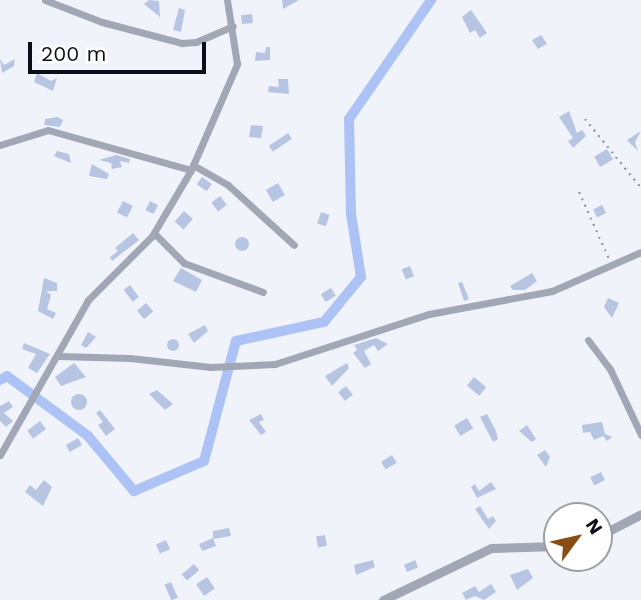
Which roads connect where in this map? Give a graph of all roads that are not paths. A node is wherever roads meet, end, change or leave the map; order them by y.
1 (45, 0) edge
2 (227, 0) edge
3 (233, 26) junction
4 (0, 145) edge
5 (192, 168) junction
6 (154, 233) junction
7 (293, 245) dead end
8 (641, 252) edge
9 (263, 292) dead end
10 (588, 340) dead end
11 (59, 356) junction
12 (641, 435) edge
13 (0, 455) edge
14 (641, 514) edge
15 (613, 529) edge
16 (543, 546) edge
17 (383, 600) edge

1 - 3 street
2 - 3 street
3 - 5 street
4 - 5 street
5 - 6 street
5 - 7 street
6 - 9 street
6 - 11 street
8 - 11 street
10 - 12 street
11 - 13 street
14 - 15 street
16 - 17 street

